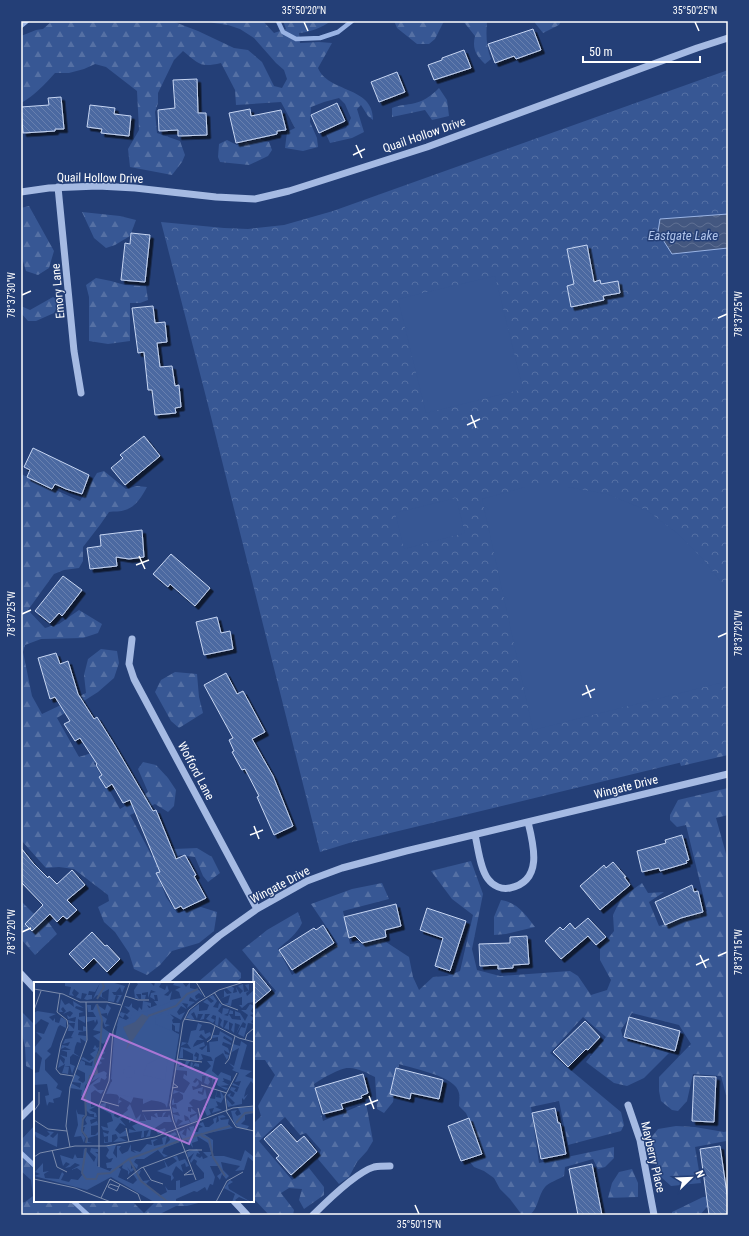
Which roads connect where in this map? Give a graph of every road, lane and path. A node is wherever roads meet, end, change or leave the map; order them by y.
1 (728, 38) edge
2 (58, 187) junction
3 (21, 192) edge
4 (81, 393) dead end
5 (132, 639) dead end
6 (728, 774) edge
7 (528, 822) junction
8 (475, 835) junction
9 (257, 909) junction
10 (21, 974) edge
11 (164, 982) edge
12 (34, 988) edge
13 (34, 1104) edge
14 (628, 1105) dead end
15 (21, 1117) edge
16 (390, 1166) dead end
17 (235, 1202) edge
18 (247, 1215) edge
19 (313, 1215) edge
20 (654, 1215) edge

1 - 2 street, Quail Hollow Drive
2 - 3 street, Quail Hollow Drive
2 - 4 street, Emory Lane
5 - 9 street, Wofford Lane
6 - 7 street, Wingate Drive
7 - 8 street, Wingate Drive
7 - 8 street
8 - 9 street, Wingate Drive
9 - 11 street, Wingate Drive
10 - 12 street
13 - 15 street
14 - 20 street, Mayberry Place
16 - 19 street
17 - 18 street

